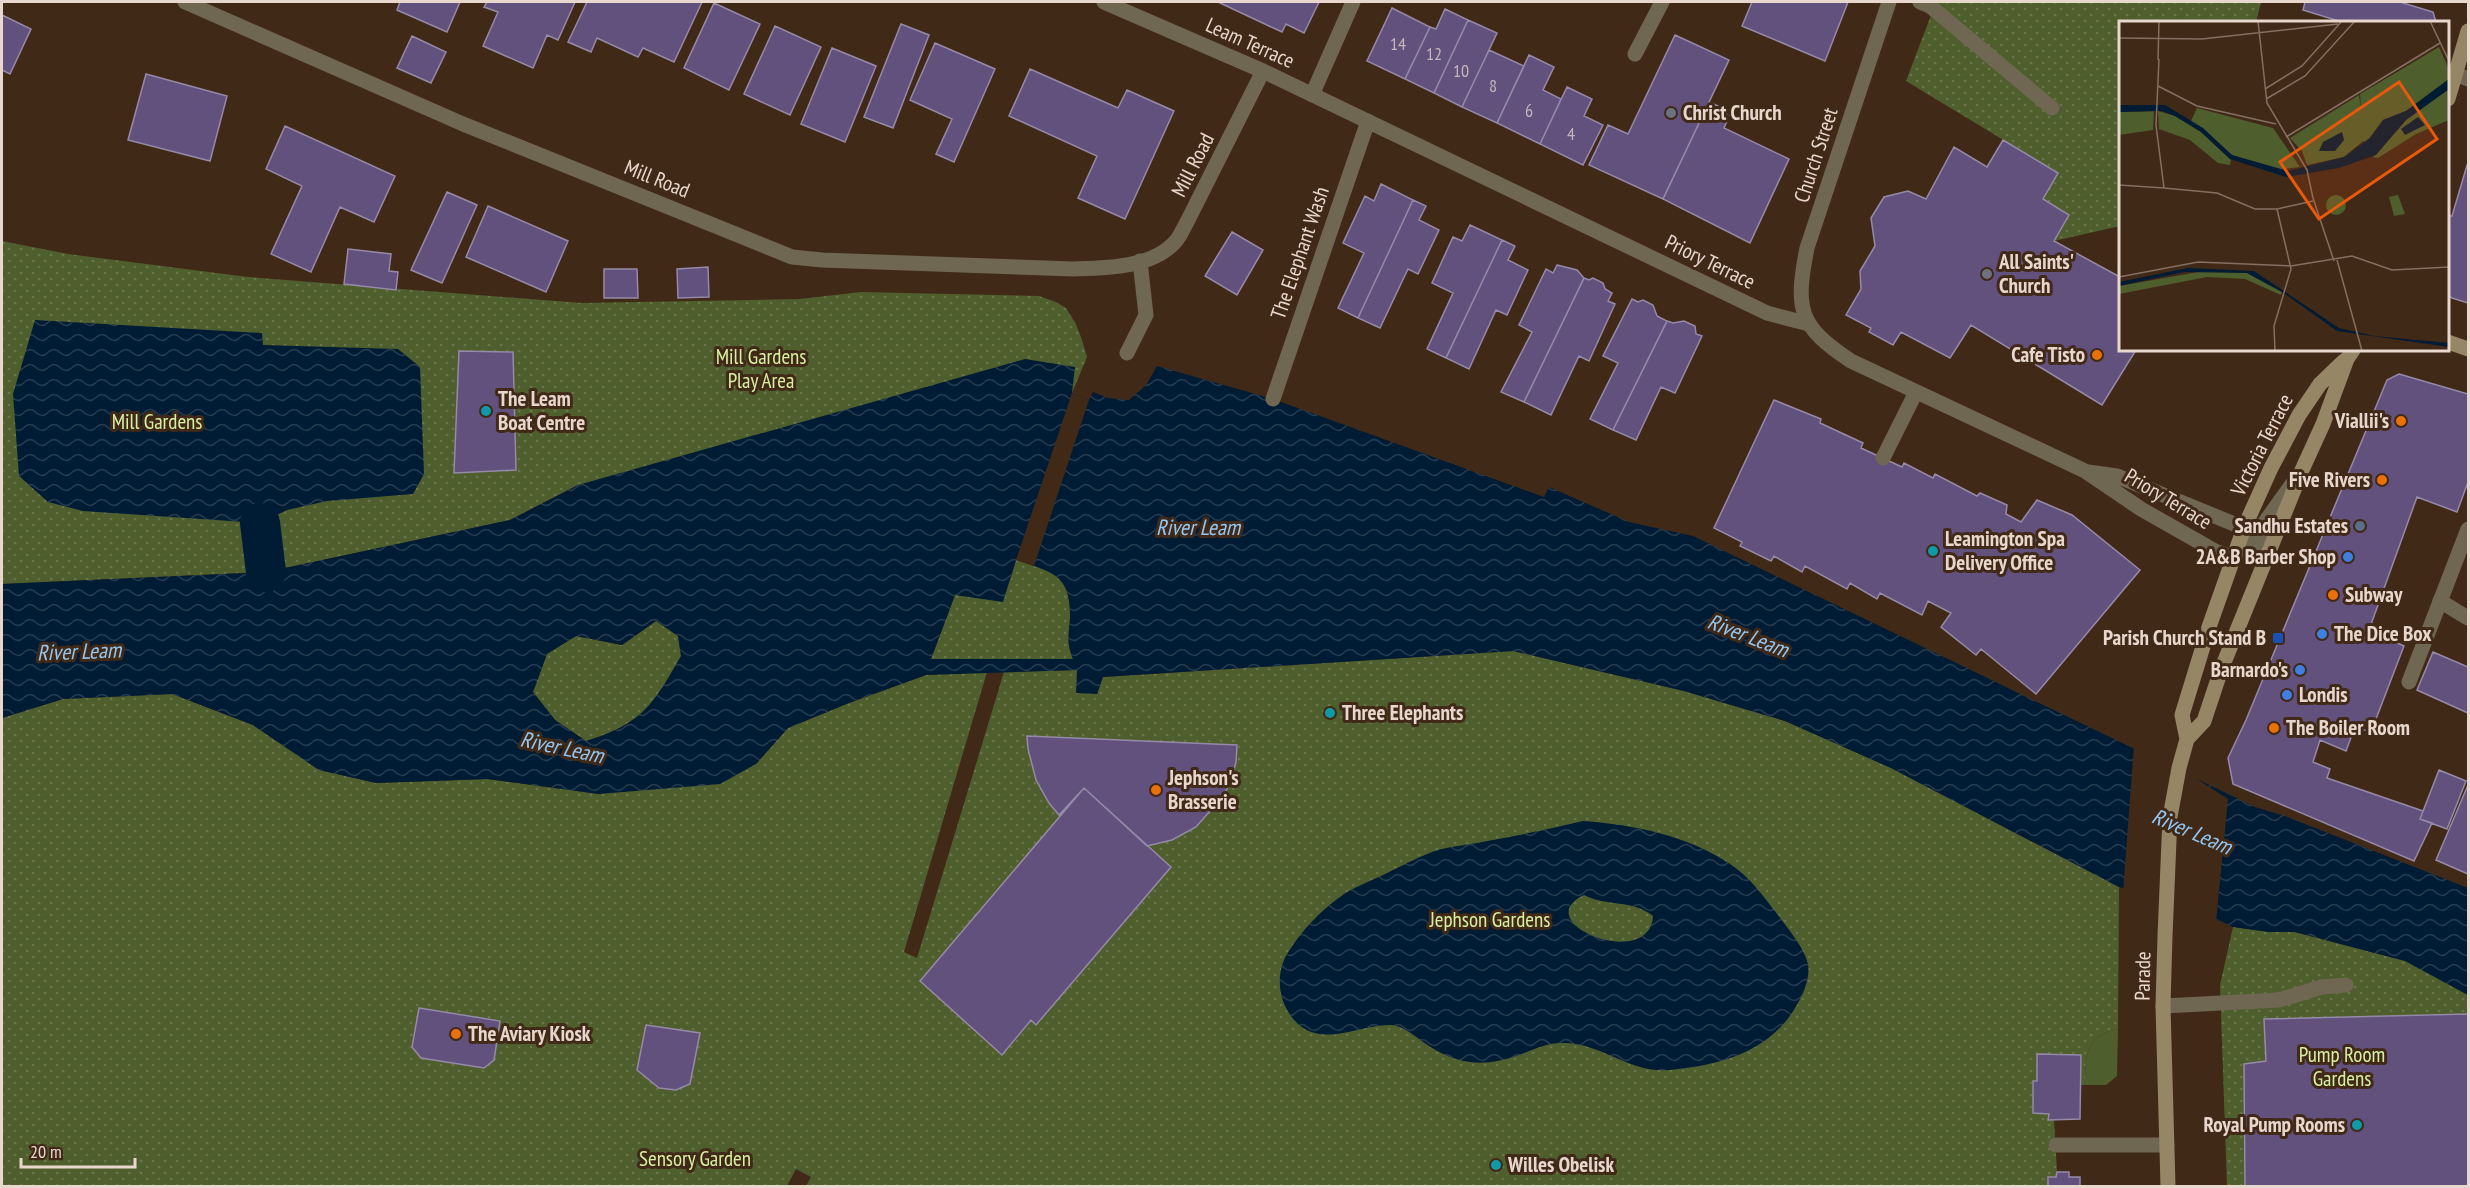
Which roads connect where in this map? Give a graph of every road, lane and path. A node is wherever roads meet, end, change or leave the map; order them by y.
1 (185, 2) edge
2 (1104, 2) edge
3 (1353, 2) edge
4 (1662, 2) edge
5 (1889, 2) edge
6 (1920, 2) edge
7 (2469, 31) edge
8 (1635, 54) dead end
9 (1263, 71) junction
10 (2462, 77) edge
11 (1312, 95) junction
12 (2449, 97) edge
13 (2052, 108) dead end
14 (1368, 121) junction
15 (1140, 261) junction
16 (1809, 324) junction
17 (2449, 342) edge
18 (2469, 349) edge
19 (1127, 353) dead end
20 (2350, 354) edge
21 (1916, 392) junction
22 (1273, 399) dead end
23 (1882, 458) dead end
24 (2302, 470) junction
25 (2085, 471) junction
26 (2244, 528) junction
27 (2469, 529) edge
28 (2253, 544) junction
29 (2232, 557) junction
30 (2263, 566) junction
31 (2440, 601) junction
32 (2469, 618) edge
33 (2409, 682) dead end
34 (2187, 739) junction
35 (2179, 768) joint
36 (2346, 985) dead end
37 (2163, 1006) junction
38 (2056, 1145) dead end
39 (2167, 1145) junction
40 (2168, 1186) edge

1 - 15 street, Mill Road
2 - 9 street, Leam Terrace
3 - 11 street
4 - 8 street
5 - 16 street, Church Street
6 - 13 street
7 - 10 main road
9 - 11 street, Leam Terrace
9 - 15 street, Mill Road
10 - 12 main road
11 - 14 street, Priory Terrace
14 - 16 street, Priory Terrace
14 - 22 street, The Elephant Wash
15 - 19 street
16 - 21 street, Priory Terrace
17 - 18 main road
20 - 24 main road, Victoria Terrace
20 - 26 main road, Victoria Terrace
21 - 23 street
21 - 25 street, Priory Terrace
24 - 28 street, Victoria Terrace
24 - 30 main road, Victoria Terrace
25 - 26 street, Priory Terrace
25 - 29 street, Priory Terrace
26 - 28 street, Victoria Terrace
26 - 29 main road, Victoria Terrace
27 - 31 street
28 - 29 street, Victoria Terrace
28 - 30 street, Victoria Terrace
29 - 34 main road, Victoria Terrace
30 - 34 main road, Victoria Terrace
31 - 32 street
31 - 33 street
34 - 35 main road, Victoria Terrace
35 - 37 main road, Parade
36 - 37 street
37 - 39 main road, Parade
38 - 39 street
39 - 40 main road, Parade

